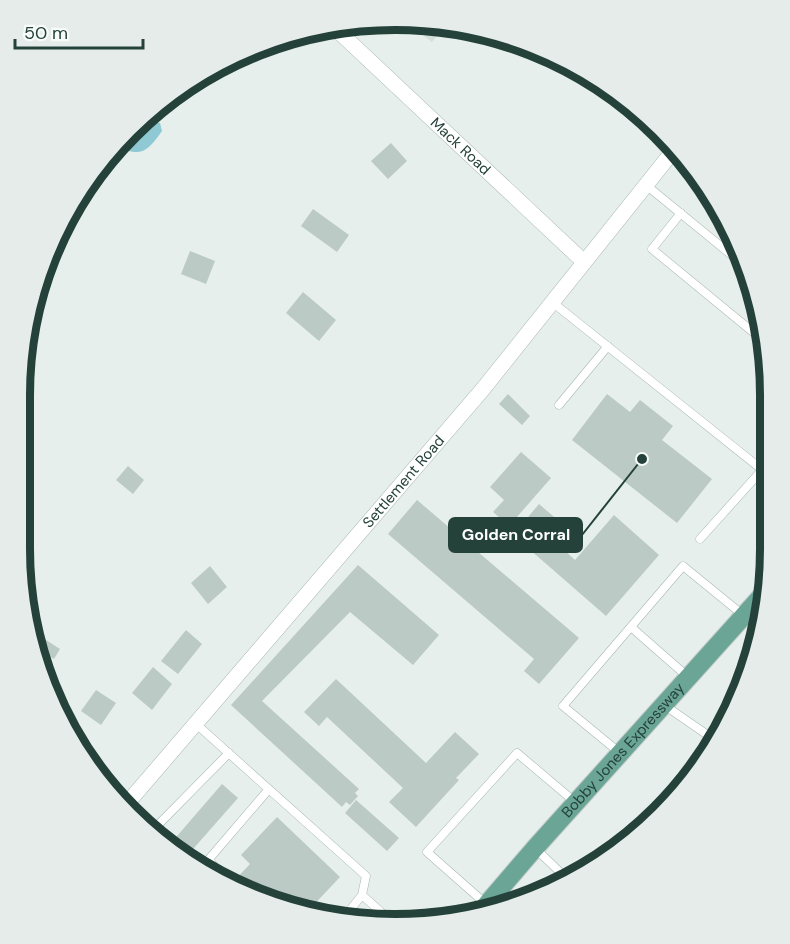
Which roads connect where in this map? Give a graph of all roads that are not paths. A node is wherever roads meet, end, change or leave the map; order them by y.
1 (341, 34) edge
2 (670, 155) edge
3 (646, 185) junction
4 (681, 213) junction
5 (732, 255) edge
6 (584, 262) junction
7 (552, 302) junction
8 (755, 333) edge
9 (608, 346) junction
10 (559, 405) dead end
11 (760, 468) edge
12 (760, 472) edge
13 (700, 539) dead end
14 (756, 602) edge
15 (744, 616) junction
16 (631, 627) junction
17 (689, 677) junction
18 (664, 705) junction
19 (195, 723) junction
20 (709, 736) edge
21 (229, 753) junction
22 (621, 753) junction
23 (269, 789) junction
24 (130, 800) edge
25 (576, 803) junction
26 (157, 826) edge
27 (535, 848) junction
28 (213, 866) edge
29 (561, 873) edge
30 (362, 895) junction
31 (488, 902) edge
32 (479, 904) edge
33 (349, 911) edge
34 (383, 913) edge

1 - 6 street, Mack Road
2 - 3 street, Settlement Road
3 - 4 lane
3 - 6 street, Settlement Road
4 - 5 lane
4 - 8 lane
6 - 7 street, Settlement Road
7 - 9 lane
7 - 19 street, Settlement Road
9 - 10 lane
9 - 11 lane
12 - 13 lane
14 - 15 main road, Bobby Jones Expressway
15 - 16 lane
15 - 17 main road, Bobby Jones Expressway
16 - 17 lane
16 - 22 lane
17 - 18 main road, Bobby Jones Expressway
18 - 20 lane
18 - 22 main road, Bobby Jones Expressway
19 - 21 lane
19 - 24 street, Settlement Road
21 - 23 lane
21 - 26 lane
22 - 25 main road, Bobby Jones Expressway
23 - 28 lane
23 - 30 lane
25 - 27 main road, Bobby Jones Expressway
25 - 32 lane
27 - 29 lane
27 - 31 main road, Bobby Jones Expressway
30 - 33 lane
30 - 34 lane

